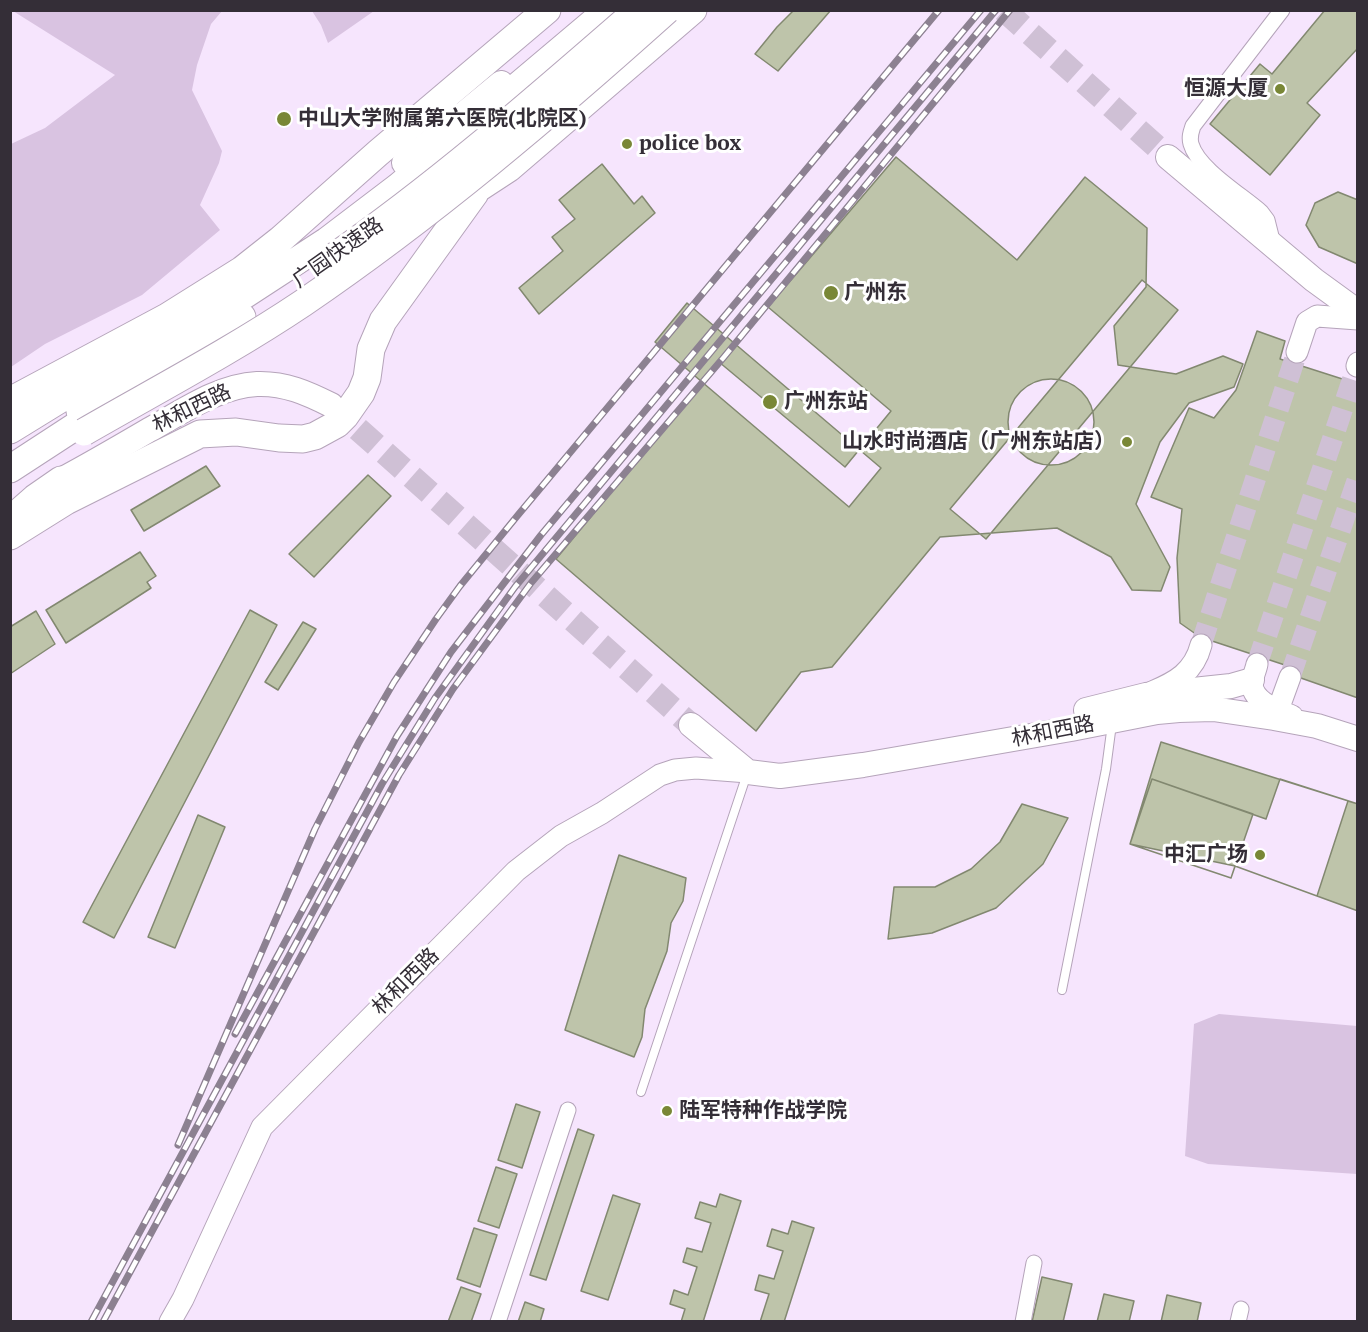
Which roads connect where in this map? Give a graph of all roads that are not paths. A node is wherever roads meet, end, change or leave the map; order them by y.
1 (547, 10) edge
2 (589, 10) edge
3 (608, 10) edge
4 (638, 10) edge
5 (667, 10) edge
6 (693, 10) edge
7 (1282, 10) edge
8 (1168, 157) tunnel mouth
9 (404, 163) joint
10 (479, 188) junction
11 (1273, 244) junction
12 (254, 275) junction
13 (1358, 312) edge
14 (1358, 319) edge
15 (1297, 352) tunnel mouth
16 (10, 401) edge
17 (331, 405) tunnel mouth
18 (10, 430) edge
19 (200, 434) junction
20 (10, 455) edge
21 (10, 469) edge
22 (61, 480) junction
23 (10, 484) edge
24 (10, 509) edge
25 (10, 521) edge
26 (10, 536) edge
27 (10, 552) edge
28 (1254, 672) joint
29 (1290, 677) tunnel mouth
30 (1200, 689) junction
31 (1146, 695) junction
32 (1278, 710) junction
33 (1234, 712) junction
34 (1112, 720) junction
35 (692, 725) tunnel mouth
36 (1317, 726) junction
37 (1358, 739) edge
38 (748, 772) junction
39 (1062, 990) dead end
40 (641, 1092) dead end
41 (568, 1110) dead end
42 (1034, 1263) dead end
43 (170, 1322) edge
44 (498, 1322) edge
45 (1023, 1322) edge

1 - 12 highway
2 - 9 main road
3 - 12 highway
4 - 20 highway, 广园快速路, bridge
5 - 23 highway, 广园快速路, bridge
6 - 10 highway
7 - 11 street
8 - 11 main road
9 - 12 highway
10 - 19 highway
10 - 21 highway
11 - 13 main road
12 - 16 highway
12 - 18 highway
14 - 15 main road
17 - 22 main road, 林和西路
19 - 26 highway
19 - 27 highway
22 - 24 highway
22 - 25 highway
28 - 30 main road, 林和西路
28 - 32 main road
29 - 32 main road
30 - 31 main road, 林和西路
30 - 31 main road
30 - 33 main road
31 - 38 main road, 林和西路
32 - 36 main road
33 - 34 main road, 林和西路
33 - 36 main road, 林和西路
34 - 38 main road, 林和西路
34 - 39 lane
35 - 38 main road
36 - 37 main road, 林和西路
38 - 40 lane
38 - 43 main road, 林和西路
41 - 44 street
42 - 45 street

